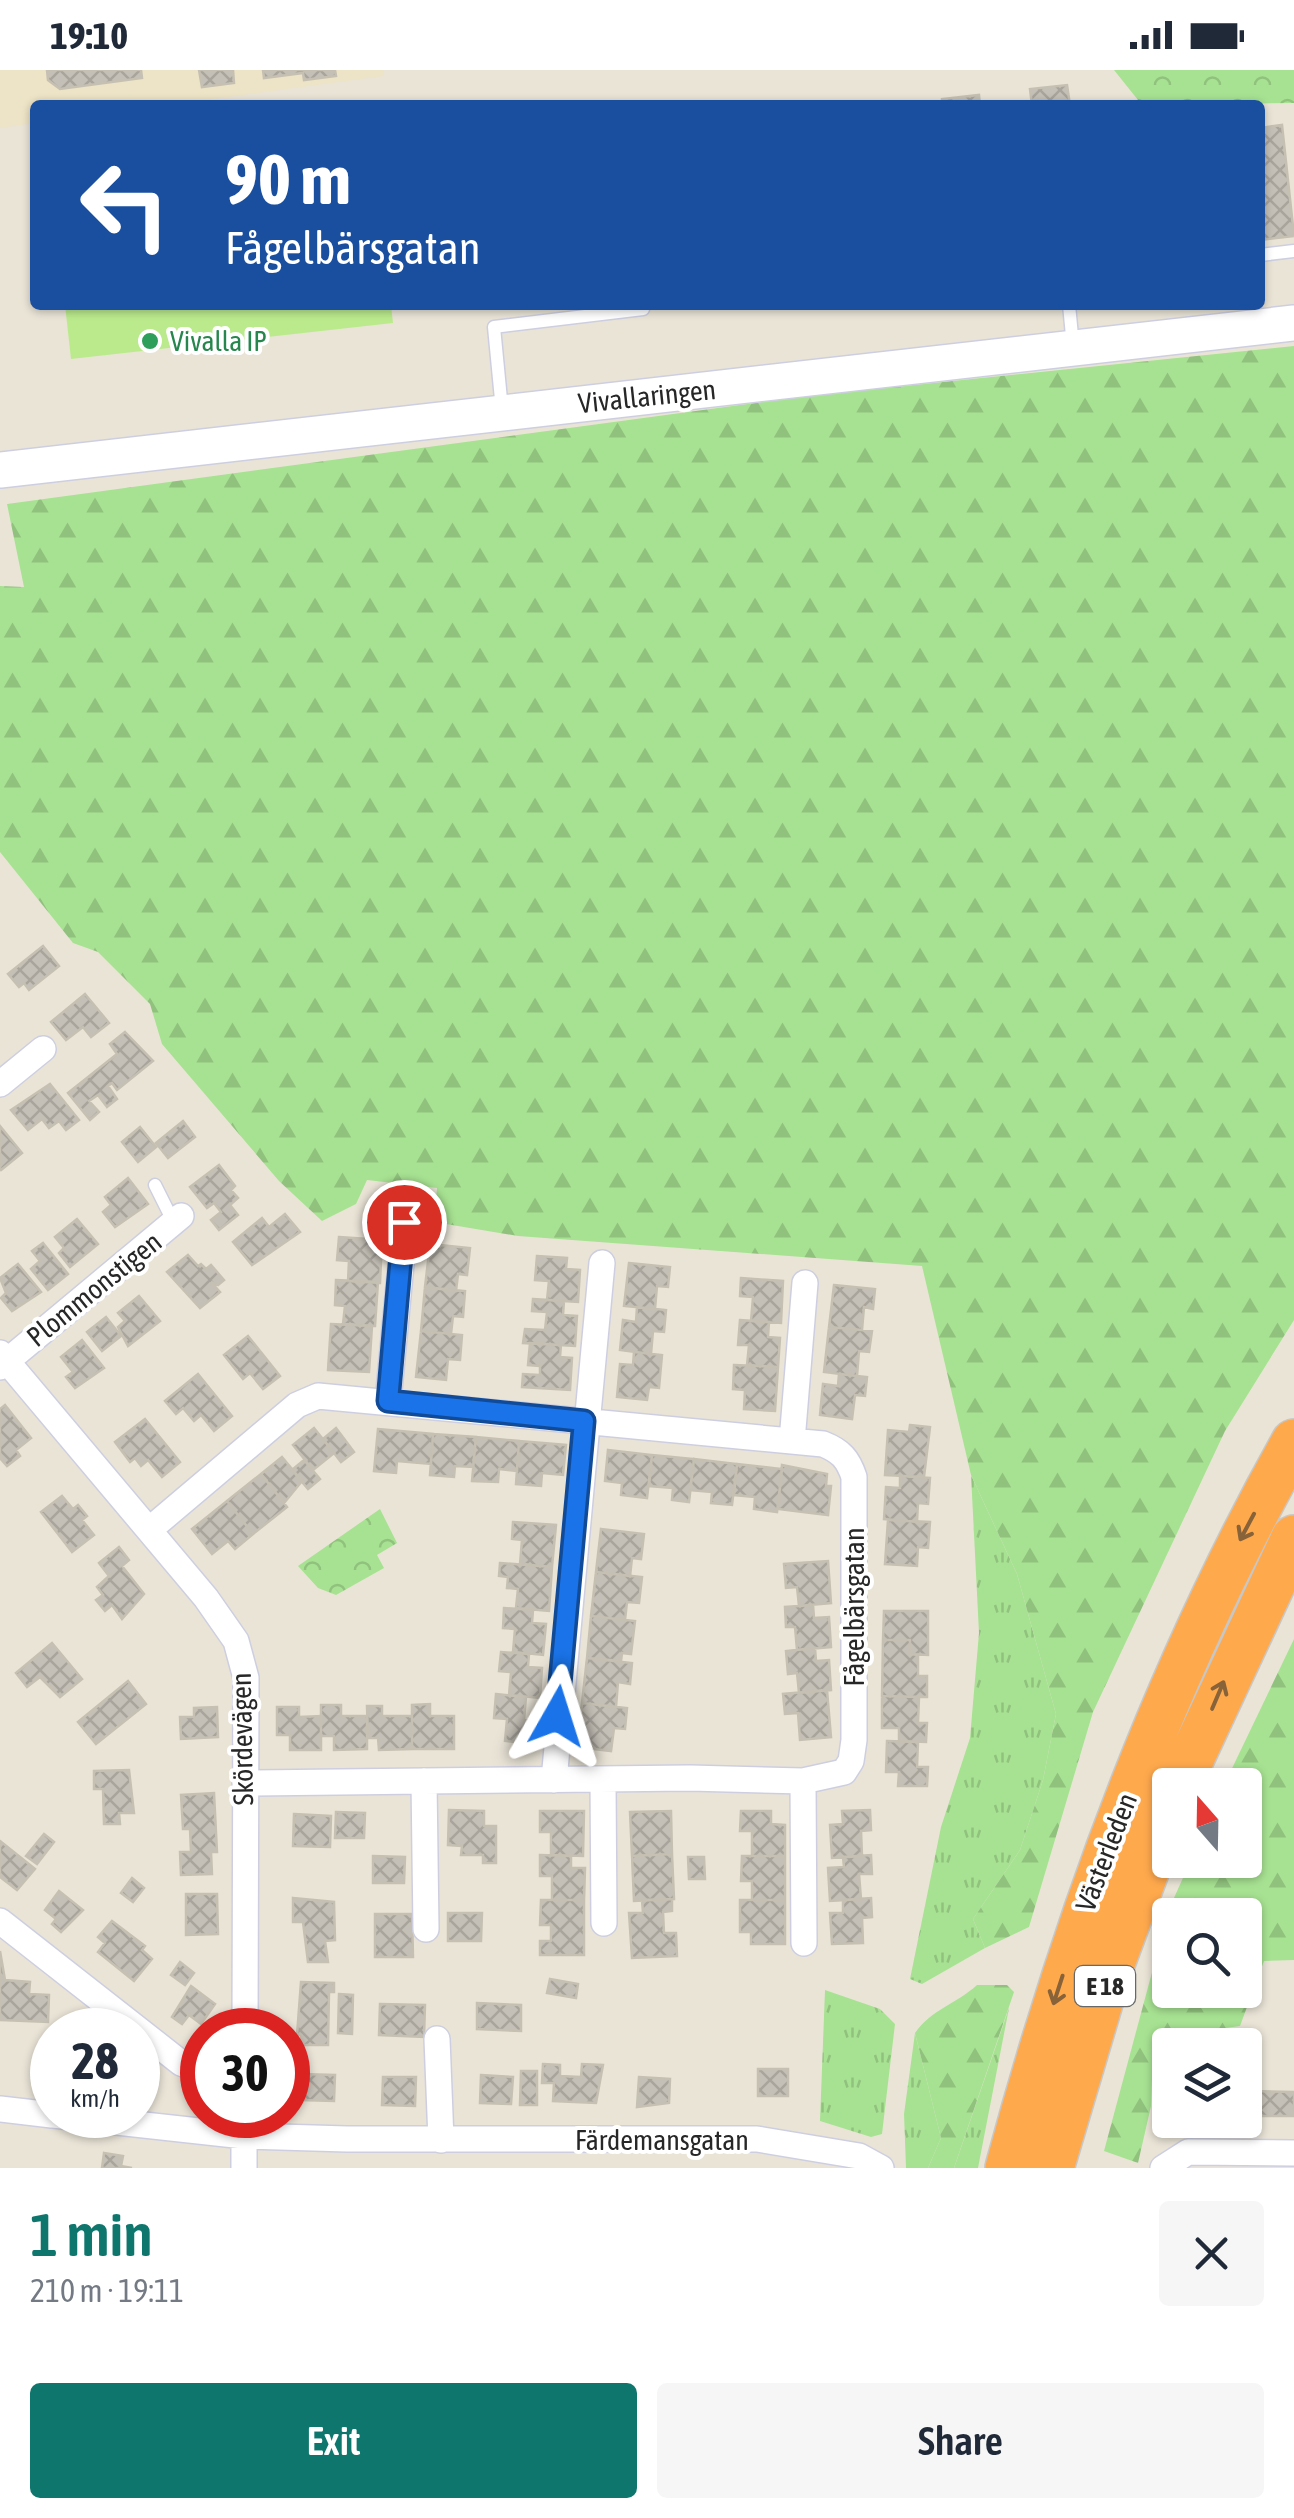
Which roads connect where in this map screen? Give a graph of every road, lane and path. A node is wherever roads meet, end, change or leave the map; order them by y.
1 (1294, 251) edge
2 (1265, 254) edge
3 (635, 310) edge
4 (1069, 310) edge
5 (1294, 322) edge
6 (1073, 348) junction
7 (502, 412) junction
8 (0, 470) edge
9 (43, 1049) dead end
10 (0, 1084) edge
11 (156, 1185) dead end
12 (178, 1219) joint
13 (404, 1222) dead end
14 (602, 1263) dead end
15 (805, 1283) dead end
16 (2, 1361) edge
17 (388, 1401) junction
18 (584, 1421) junction
19 (792, 1441) junction
20 (1294, 1442) edge
21 (149, 1530) junction
22 (1294, 1538) edge
23 (1187, 1768) edge
24 (424, 1780) junction
25 (554, 1780) junction
26 (603, 1780) junction
27 (803, 1781) junction
28 (246, 1783) junction
29 (1152, 1856) edge
30 (0, 1921) edge
31 (604, 1923) dead end
32 (426, 1929) dead end
33 (804, 1943) dead end
34 (244, 2008) edge
35 (437, 2039) dead end
36 (180, 2063) edge
37 (0, 2109) edge
38 (30, 2112) edge
39 (310, 2130) edge
40 (244, 2138) edge
41 (441, 2140) junction
42 (1294, 2153) edge
43 (1165, 2165) edge
44 (880, 2167) edge
45 (244, 2168) edge
46 (1008, 2168) edge
47 (1051, 2168) edge

1 - 2 lane
3 - 7 lane
4 - 6 lane
5 - 6 street, Vivallaringen
6 - 7 street, Vivallaringen
7 - 8 street, Vivallaringen
9 - 10 street
11 - 12 lane
12 - 16 street, Plommonstigen
13 - 17 street
14 - 18 street
15 - 19 street
16 - 21 street, Skördevägen
17 - 18 street, Fågelbärsgatan
17 - 21 street, Fågelbärsgatan
18 - 19 street, Fågelbärsgatan
18 - 25 street
19 - 27 street, Fågelbärsgatan
20 -> 46 highway, Västerleden / E 18
21 - 28 street, Skördevägen
23 -> 22 highway, Västerleden
24 - 25 street, Fågelbärsgatan
24 - 28 street, Fågelbärsgatan
24 - 32 street
25 - 26 street, Fågelbärsgatan
26 - 27 street, Fågelbärsgatan
26 - 31 street
27 - 33 street
28 - 34 street, Skördevägen
29 - 47 highway, Västerleden / E 18
30 - 36 street
35 - 41 street
37 - 38 street, Färdemansgatan
39 - 41 street, Färdemansgatan
40 - 45 street
41 - 44 street, Färdemansgatan
42 - 43 street

